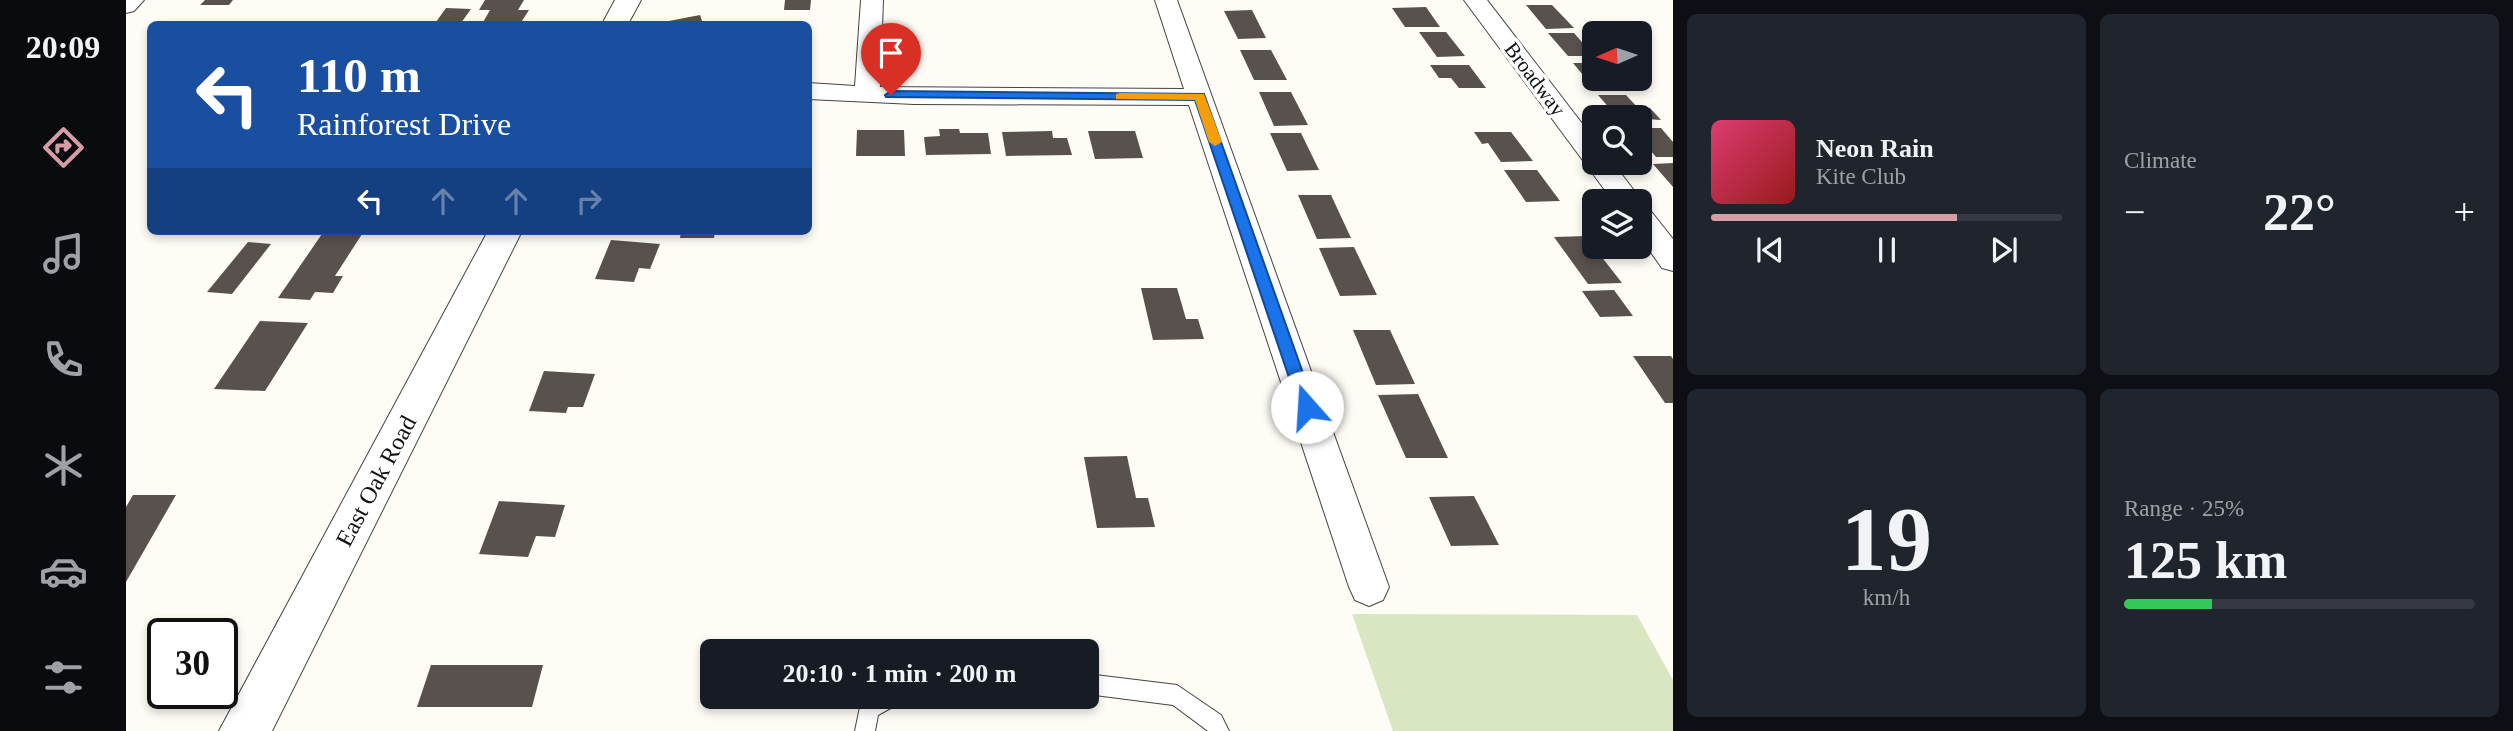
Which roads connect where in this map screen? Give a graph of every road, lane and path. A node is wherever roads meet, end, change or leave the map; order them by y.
1 (133, 0) edge
2 (628, 0) edge
3 (872, 0) edge
4 (1166, 0) edge
5 (1475, 0) edge
6 (126, 6) edge
7 (617, 21) edge
8 (812, 91) edge
9 (867, 94) junction
10 (1200, 97) junction
11 (1582, 141) edge
12 (1607, 175) edge
13 (1619, 189) edge
14 (1652, 233) edge
15 (503, 235) edge
16 (1673, 260) edge
17 (1369, 587) dead end
18 (1099, 685) edge
19 (868, 709) edge
20 (245, 731) edge
21 (865, 731) edge
22 (1219, 731) edge

1 - 6 street
2 - 7 street
3 - 9 street
4 - 10 street
5 - 11 street, Broadway
8 - 9 street
9 - 10 street
10 - 17 street
12 - 13 street
14 - 16 street
15 - 20 street, East Oak Road
18 - 22 lane
19 - 21 lane

